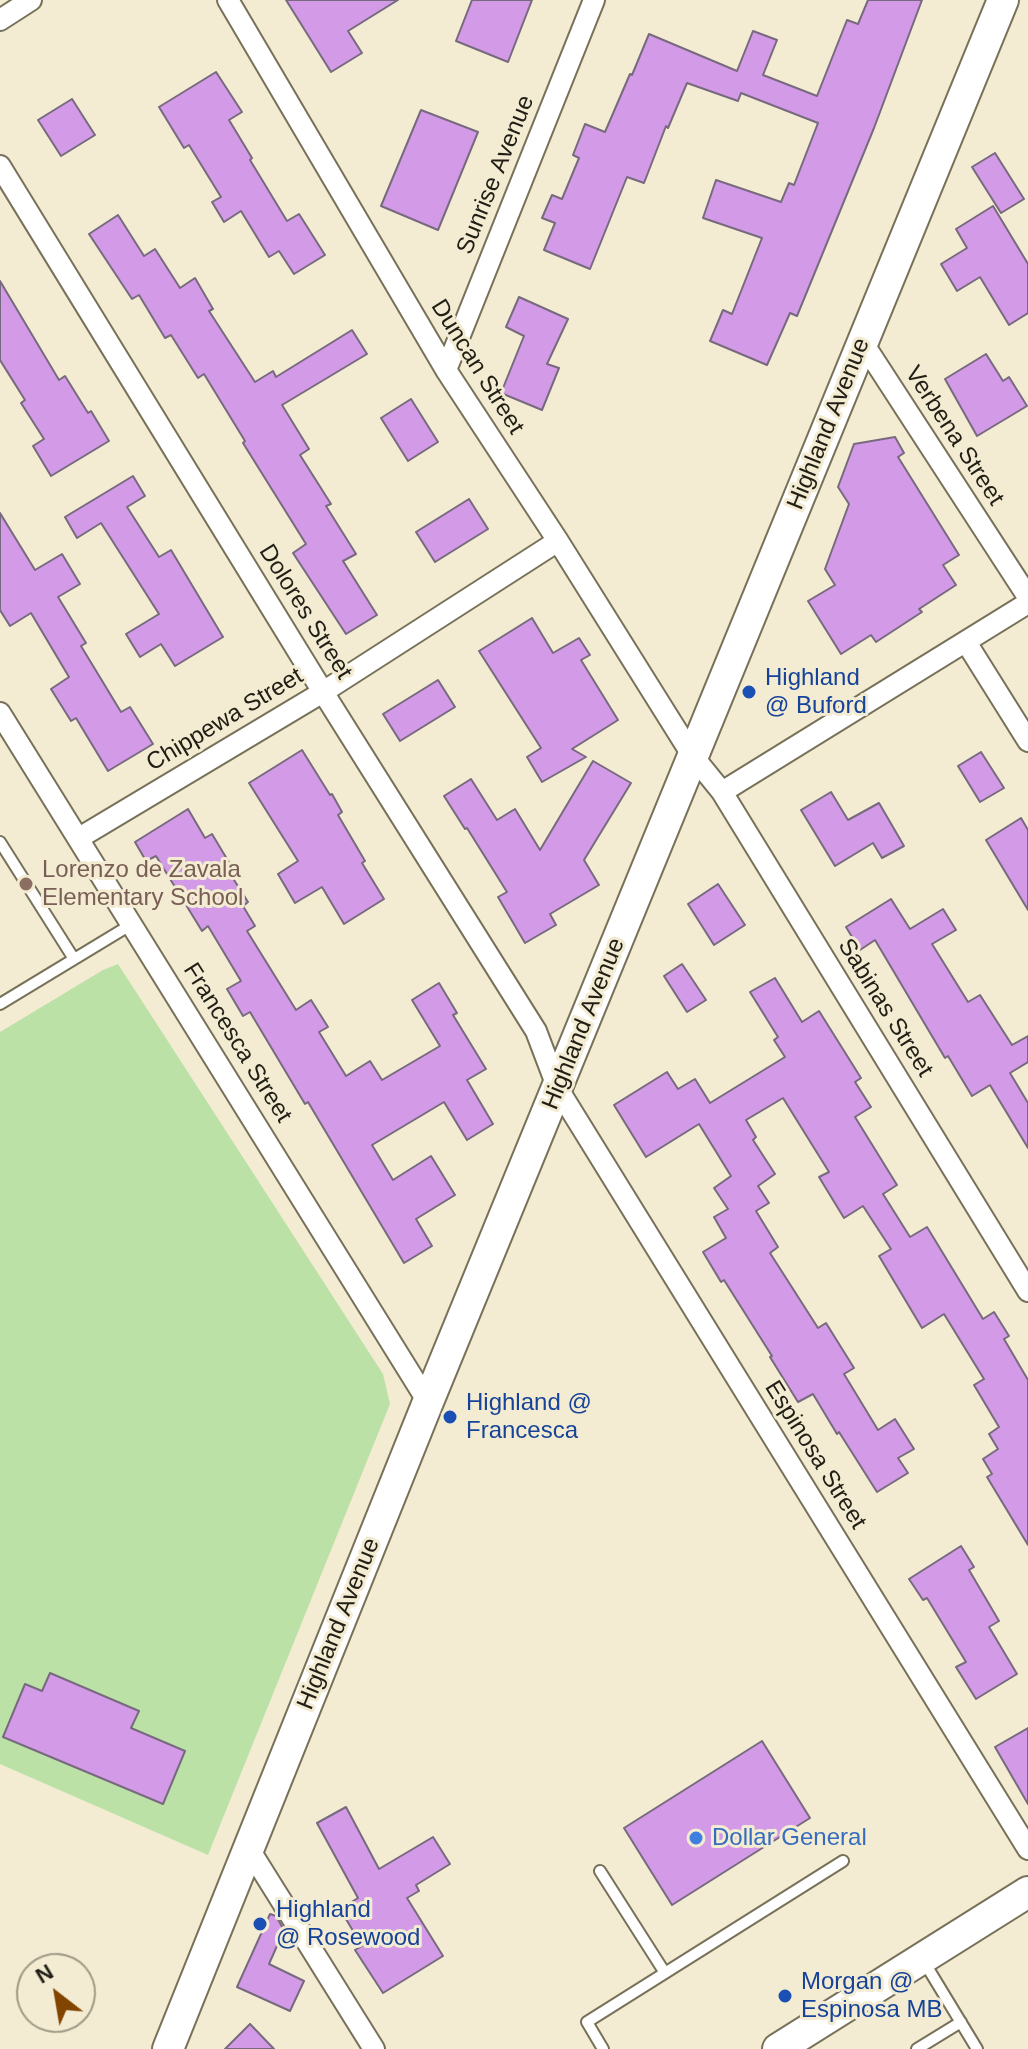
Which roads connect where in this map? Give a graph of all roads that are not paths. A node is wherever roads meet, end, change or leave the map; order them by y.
1 (31, 0) edge
2 (228, 0) edge
3 (594, 0) edge
4 (1003, 0) edge
5 (0, 20) edge
6 (0, 166) edge
7 (863, 343) junction
8 (446, 370) junction
9 (558, 541) junction
10 (1028, 600) edge
11 (966, 642) junction
12 (323, 692) junction
13 (0, 713) edge
14 (1028, 741) edge
15 (692, 755) junction
16 (722, 792) junction
17 (79, 838) junction
18 (0, 842) edge
19 (132, 924) junction
20 (74, 959) junction
21 (0, 1004) edge
22 (558, 1089) junction
23 (1028, 1291) edge
24 (428, 1402) junction
25 (249, 1849) junction
26 (1028, 1849) edge
27 (843, 1861) dead end
28 (600, 1871) dead end
29 (1028, 1892) edge
30 (922, 1958) junction
31 (665, 1973) junction
32 (961, 2022) junction
33 (168, 2049) edge
34 (374, 2049) edge
35 (603, 2049) edge
36 (778, 2049) edge
37 (917, 2049) edge
38 (977, 2049) edge

1 - 5 street
2 - 8 street, Duncan Street
3 - 8 street, Sunrise Avenue
4 - 7 street, Highland Avenue
6 - 12 street, Dolores Street
7 - 10 street, Verbena Street
7 - 15 street, Highland Avenue
8 - 9 street, Duncan Street
9 - 12 street, Chippewa Street
9 - 15 street, Duncan Street
10 - 11 street
11 - 14 street
11 - 16 street
12 - 17 street, Chippewa Street
12 - 22 street, Dolores Street
13 - 17 street, Francesca Street
15 - 16 street, Sabinas Street
15 - 22 street, Highland Avenue
16 - 23 street, Sabinas Street
17 - 19 street, Francesca Street
18 - 20 lane
19 - 20 lane
19 - 24 street, Francesca Street
20 - 21 lane
22 - 24 street, Highland Avenue
22 - 26 street, Espinosa Street
24 - 25 street, Highland Avenue
25 - 33 street, Highland Avenue
25 - 34 street
27 - 31 lane
28 - 31 lane
29 - 30 street
30 - 32 lane
30 - 36 street
31 - 35 lane
32 - 37 lane
32 - 38 lane

